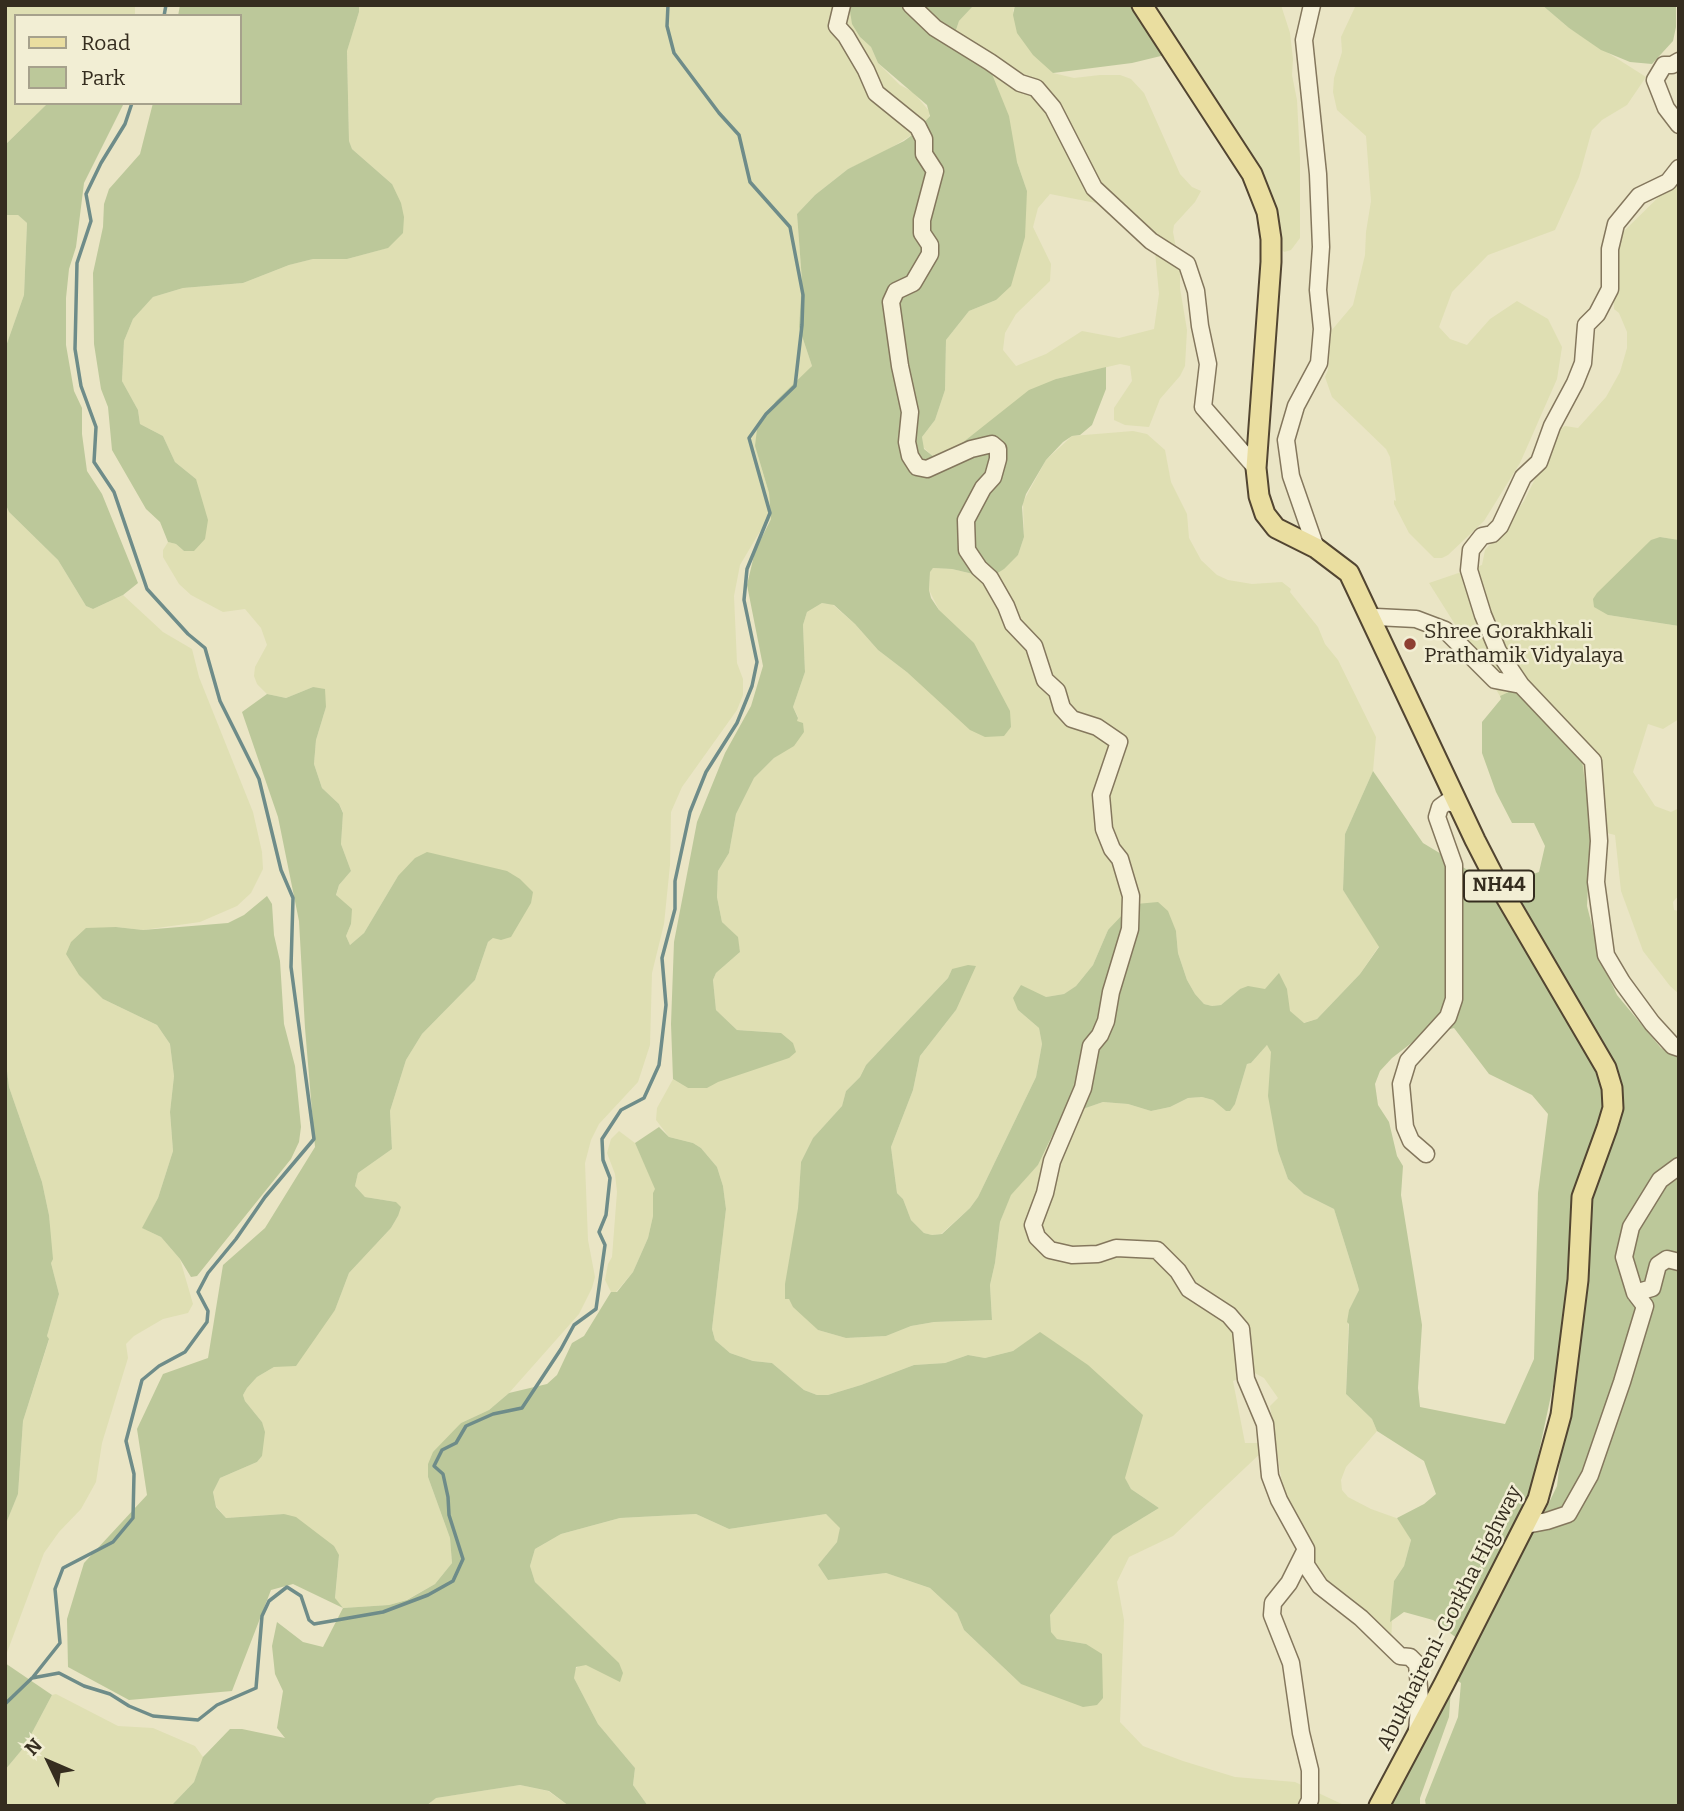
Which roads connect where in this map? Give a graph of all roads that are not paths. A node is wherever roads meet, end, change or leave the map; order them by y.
1 (842, 5) edge
2 (911, 5) edge
3 (1142, 5) edge
4 (1312, 5) edge
5 (1679, 61) edge
6 (1679, 125) edge
7 (1679, 169) edge
8 (1256, 468) junction
9 (1316, 548) junction
10 (1373, 621) junction
11 (1521, 685) junction
12 (1459, 805) junction
13 (1679, 1048) edge
14 (1426, 1154) dead end
15 (1679, 1166) edge
16 (1679, 1262) edge
17 (1635, 1293) junction
18 (1526, 1525) junction
19 (1306, 1549) junction
20 (1416, 1737) junction
21 (1307, 1806) edge
22 (1379, 1806) edge

1 - 19 street
2 - 8 street
3 - 8 main road, Abukhaireni-Gorkha Highway / NH44
4 - 9 street
5 - 6 street
7 - 11 street
8 - 9 main road, Abukhaireni-Gorkha Highway / NH44
9 - 10 main road, Abukhaireni-Gorkha Highway / NH44
10 - 11 street
10 - 12 main road, Abukhaireni-Gorkha Highway / NH44
11 - 13 street
12 - 14 street
12 - 18 main road, Abukhaireni-Gorkha Highway / NH44
15 - 17 street
16 - 17 street
17 - 18 street
18 - 20 main road, Abukhaireni-Gorkha Highway / NH44
19 - 20 street
19 - 21 street
20 - 22 main road, Abukhaireni-Gorkha Highway / NH44

